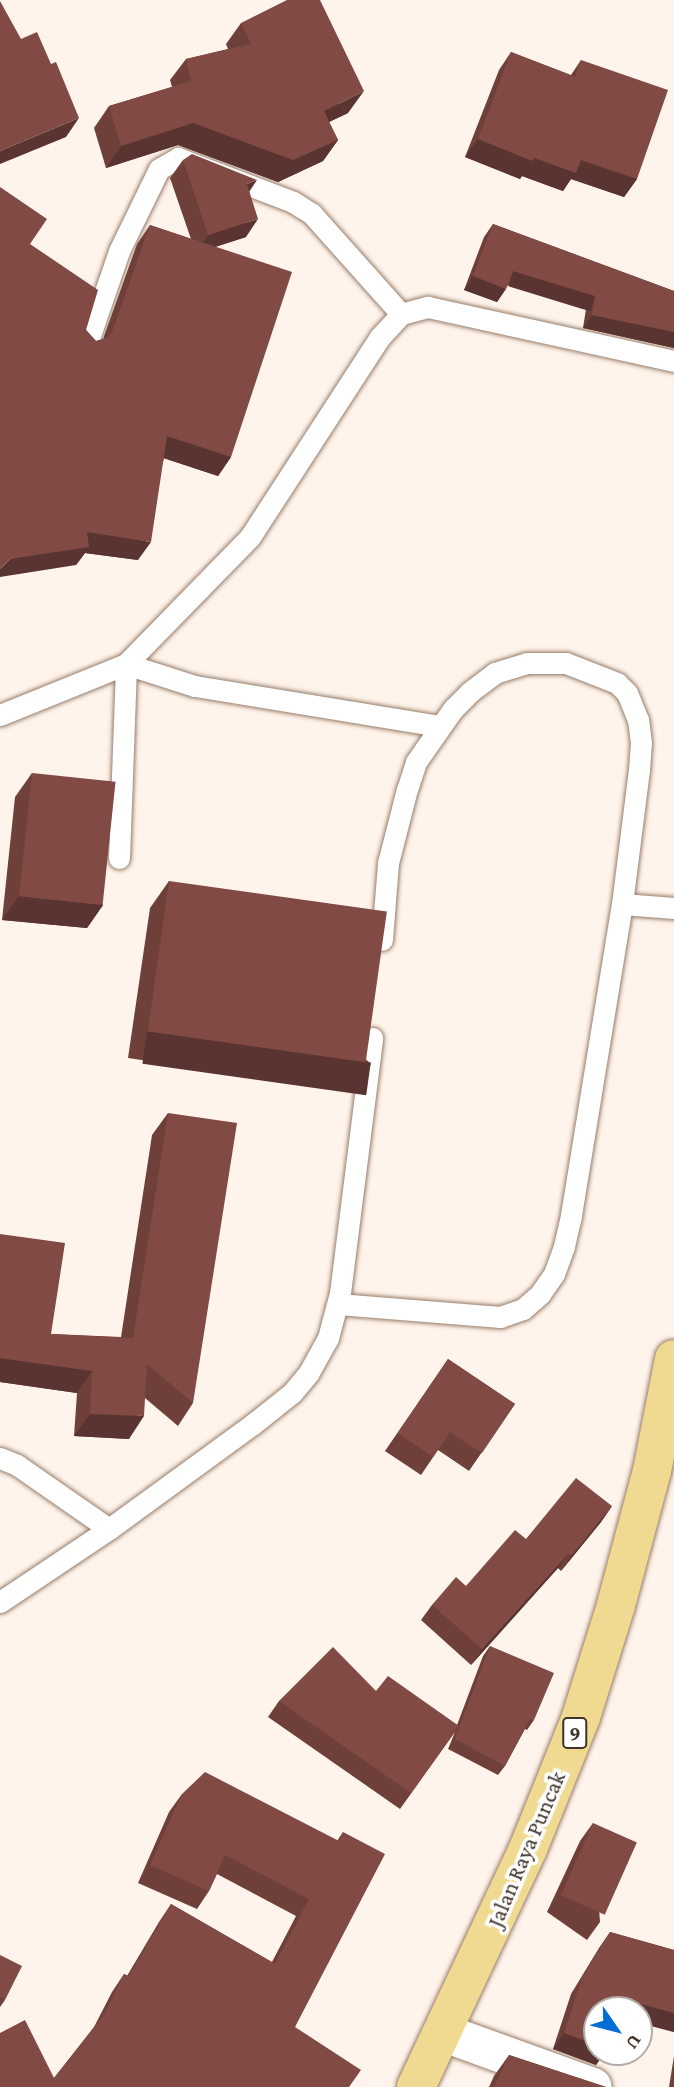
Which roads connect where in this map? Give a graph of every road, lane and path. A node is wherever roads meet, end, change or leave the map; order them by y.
1 (401, 314) junction
2 (86, 347) edge
3 (674, 361) edge
4 (126, 664) junction
5 (0, 715) edge
6 (439, 726) junction
7 (119, 858) dead end
8 (622, 904) junction
9 (674, 908) edge
10 (379, 963) edge
11 (374, 1014) edge
12 (338, 1304) junction
13 (674, 1359) edge
14 (0, 1458) edge
15 (109, 1530) junction
16 (0, 1602) edge
17 (444, 2032) junction
18 (416, 2087) edge
19 (593, 2087) edge

1 - 2 lane
1 - 3 lane
1 - 4 lane
4 - 5 lane
4 - 6 lane
4 - 7 lane
6 - 8 lane
6 - 10 lane
8 - 9 lane
8 - 12 lane
11 - 12 lane
12 - 15 lane
13 - 17 highway, Jalan Raya Puncak / 9
14 - 15 lane
15 - 16 lane
17 - 18 highway, Jalan Raya Puncak / 9
17 - 19 street

